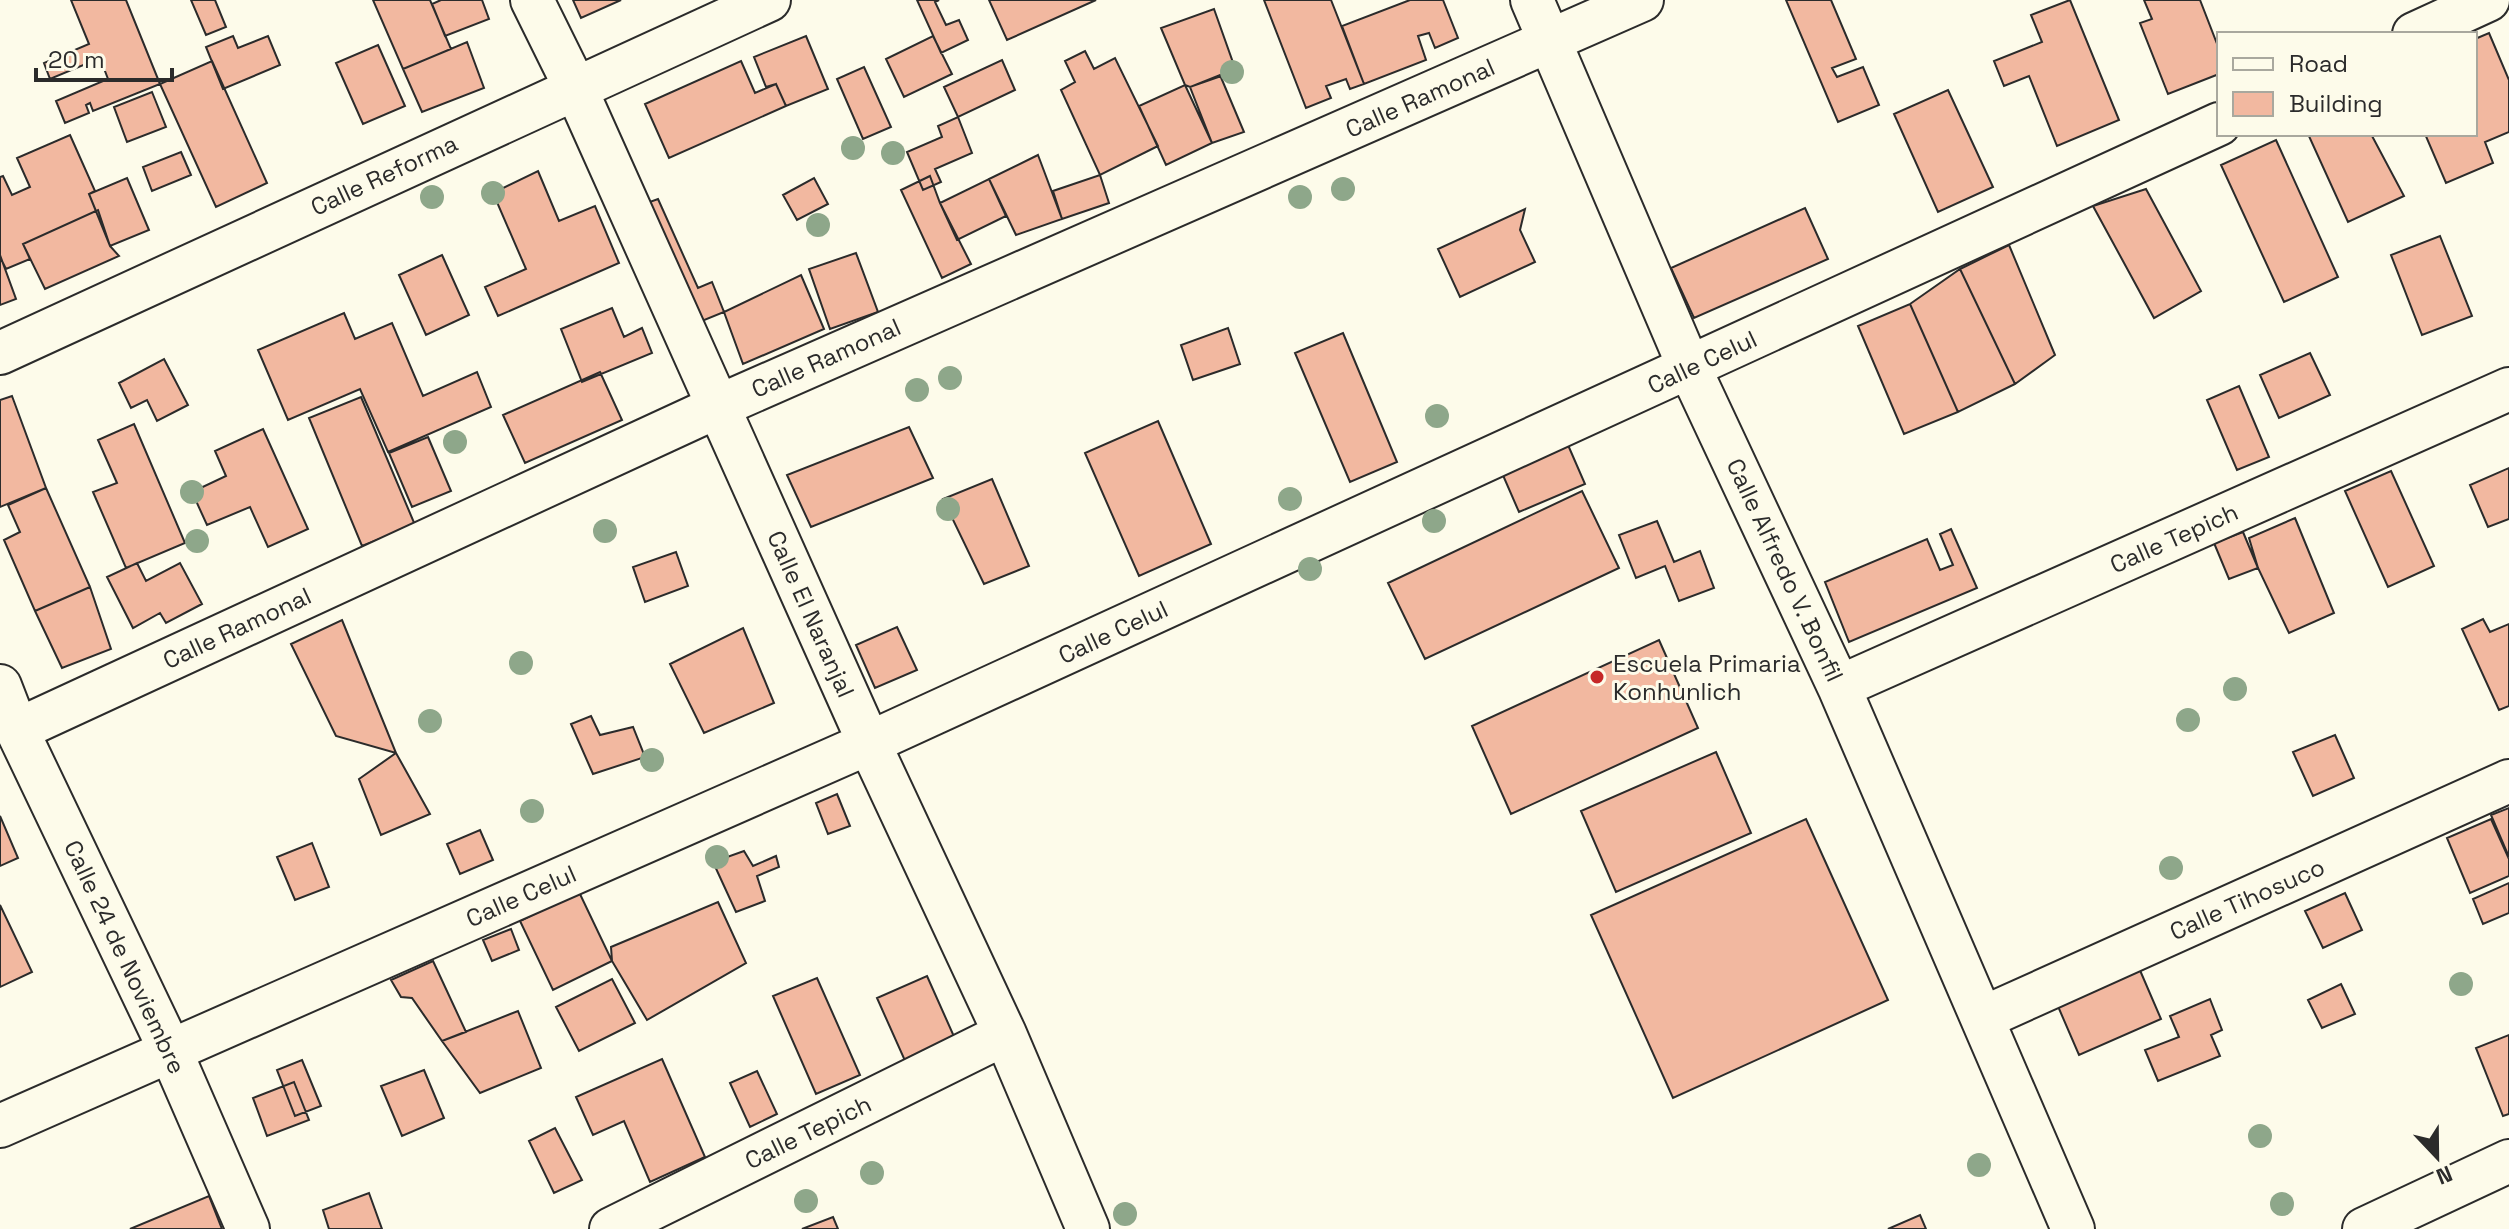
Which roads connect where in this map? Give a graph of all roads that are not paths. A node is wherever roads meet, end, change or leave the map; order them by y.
1 (532, 0) edge
2 (769, 0) edge
3 (1532, 0) edge
4 (1642, 0) edge
5 (2488, 0) edge
6 (2418, 32) edge
7 (1550, 41) junction
8 (575, 87) junction
9 (2217, 125) edge
10 (0, 353) edge
11 (1689, 367) junction
12 (2509, 389) edge
13 (719, 406) junction
14 (0, 686) edge
15 (1839, 687) junction
16 (17, 730) junction
17 (869, 743) junction
18 (2509, 781) edge
19 (1985, 1017) junction
20 (1005, 1034) junction
21 (170, 1050) junction
22 (0, 1126) edge
23 (2509, 1161) edge
24 (248, 1229) edge
25 (611, 1229) edge
26 (1088, 1229) edge
27 (2073, 1229) edge
28 (2364, 1229) edge

1 - 8 street, Calle El Naranjal
2 - 8 street, Calle Reforma
3 - 7 street, Calle Alfredo V. Bonfil
4 - 7 street, Calle Ramonal
5 - 6 street
7 - 11 street, Calle Alfredo V. Bonfil
7 - 13 street, Calle Ramonal
8 - 10 street, Calle Reforma
8 - 13 street, Calle El Naranjal
9 - 11 street, Calle Celul
11 - 15 street, Calle Alfredo V. Bonfil
11 - 17 street, Calle Celul
12 - 15 street, Calle Tepich
13 - 16 street, Calle Ramonal
13 - 17 street, Calle El Naranjal
14 - 16 street, Calle 24 de Noviembre
15 - 19 street, Calle Alfredo V. Bonfil
16 - 21 street, Calle 24 de Noviembre
17 - 20 street, Calle El Naranjal
17 - 21 street, Calle Celul
18 - 19 street, Calle Tihosuco
19 - 27 street, Calle Alfredo V. Bonfil
20 - 25 street, Calle Tepich
20 - 26 street, Calle El Naranjal
21 - 22 street, Calle Celul
21 - 24 street, Calle 24 de Noviembre
23 - 28 street

